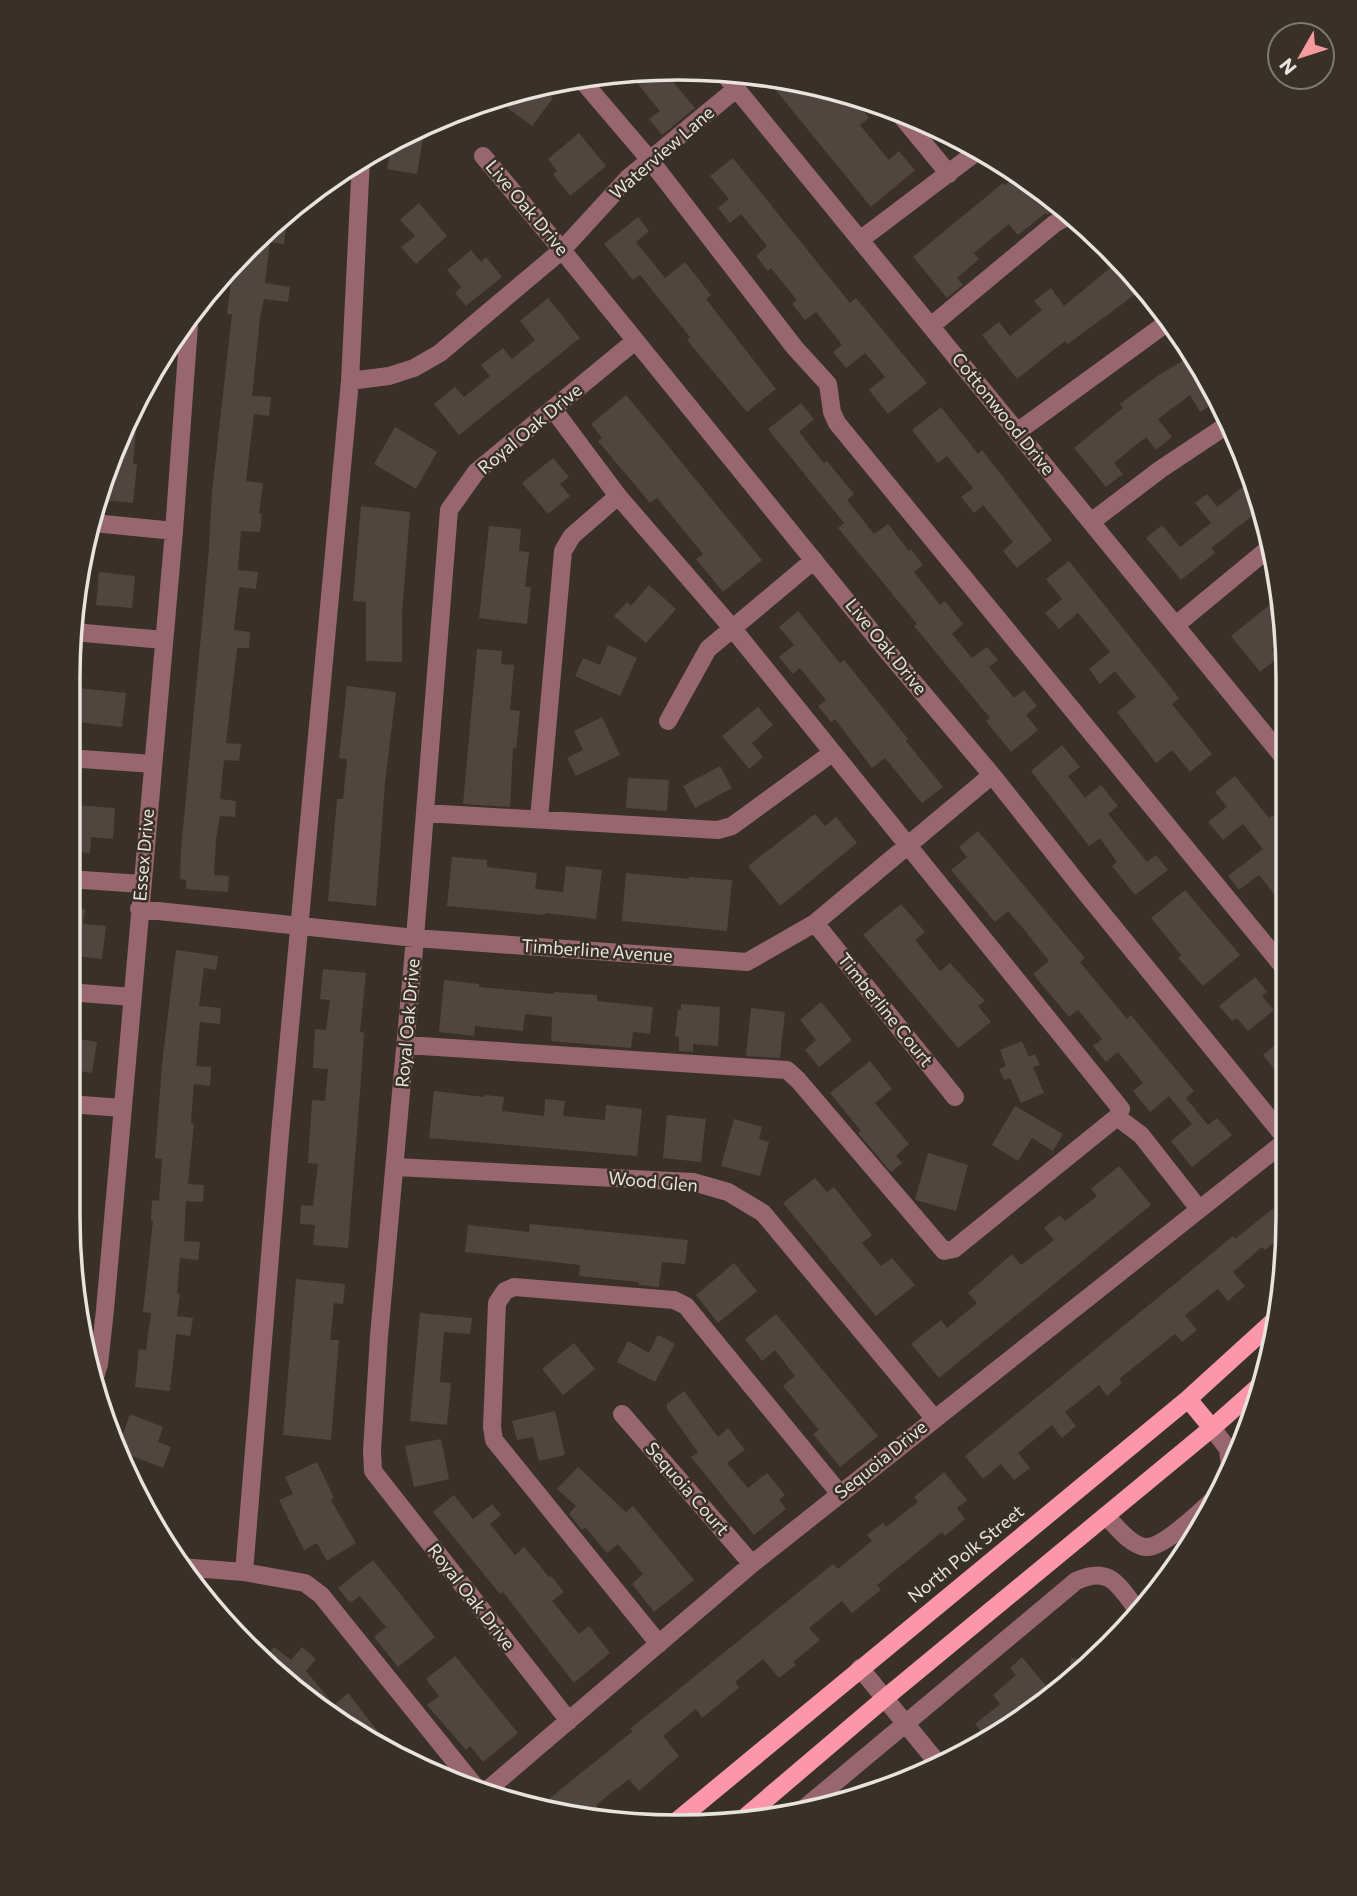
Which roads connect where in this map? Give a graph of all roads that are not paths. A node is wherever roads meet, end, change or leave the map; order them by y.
1 (732, 83) edge
2 (588, 88) edge
3 (736, 89) junction
4 (911, 128) edge
5 (483, 156) dead end
6 (970, 157) edge
7 (650, 160) junction
8 (360, 173) edge
9 (948, 174) junction
10 (1062, 219) edge
11 (860, 240) junction
12 (562, 250) junction
13 (931, 326) junction
14 (1162, 326) edge
15 (188, 336) edge
16 (635, 341) junction
17 (350, 381) junction
18 (552, 409) junction
19 (1221, 429) edge
20 (1017, 432) junction
21 (618, 496) junction
22 (1091, 522) junction
23 (101, 524) edge
24 (174, 531) junction
25 (1263, 553) edge
26 (814, 560) junction
27 (1176, 625) junction
28 (733, 629) junction
29 (83, 633) edge
30 (164, 640) junction
31 (668, 721) dead end
32 (1276, 748) edge
33 (832, 753) junction
34 (80, 759) edge
35 (153, 764) junction
36 (992, 775) junction
37 (425, 813) junction
38 (539, 818) junction
39 (907, 846) junction
40 (80, 880) edge
41 (142, 884) junction
42 (139, 909) junction
43 (815, 923) junction
44 (299, 926) junction
45 (415, 938) junction
46 (1276, 958) edge
47 (80, 993) edge
48 (132, 997) junction
49 (406, 1045) junction
50 (956, 1097) dead end
51 (80, 1105) edge
52 (123, 1108) junction
53 (1117, 1117) junction
54 (1276, 1126) edge
55 (1276, 1149) edge
56 (395, 1167) junction
57 (1199, 1209) junction
58 (1266, 1329) edge
59 (99, 1364) edge
60 (1249, 1395) edge
61 (1188, 1399) junction
62 (622, 1414) dead end
63 (934, 1418) junction
64 (1212, 1428) junction
65 (1228, 1452) edge
66 (840, 1494) junction
67 (1198, 1513) edge
68 (1106, 1516) junction
69 (752, 1564) junction
70 (194, 1568) edge
71 (244, 1572) junction
72 (1134, 1605) edge
73 (659, 1644) junction
74 (860, 1668) junction
75 (885, 1698) junction
76 (569, 1721) junction
77 (905, 1724) junction
78 (934, 1758) edge
79 (467, 1777) edge
80 (492, 1786) edge
81 (816, 1799) edge
82 (753, 1810) edge
83 (684, 1815) edge

1 - 3 street, Cottonwood Drive
2 - 7 street
3 - 7 street, Waterview Lane
3 - 11 street, Cottonwood Drive
4 - 9 street
5 - 12 street, Live Oak Drive
6 - 9 street
7 - 12 street, Waterview Lane
7 - 46 street
8 - 17 street
9 - 11 street
10 - 13 street
11 - 13 street, Cottonwood Drive
12 - 16 street, Live Oak Drive
12 - 17 street, Waterview Lane
13 - 20 street, Cottonwood Drive
14 - 20 street
15 - 24 street, Essex Drive
16 - 18 street, Royal Oak Drive
16 - 26 street, Live Oak Drive
17 - 44 street
18 - 21 street
18 - 37 street, Royal Oak Drive
19 - 22 street
20 - 22 street, Cottonwood Drive
21 - 28 street
21 - 38 street
22 - 27 street, Cottonwood Drive
23 - 24 street
24 - 30 street, Essex Drive
25 - 27 street
26 - 28 street
26 - 36 street, Live Oak Drive
27 - 32 street, Cottonwood Drive
28 - 31 street
28 - 33 street
29 - 30 street
30 - 35 street, Essex Drive
33 - 38 street
33 - 39 street
34 - 35 street
35 - 41 street, Essex Drive
36 - 39 street, Timberline Avenue
36 - 54 street, Live Oak Drive
37 - 38 street
37 - 45 street, Royal Oak Drive
39 - 43 street, Timberline Avenue
39 - 53 street
40 - 41 street
41 - 42 street, Essex Drive
42 - 44 street, Timberline Avenue
42 - 48 street, Essex Drive
43 - 45 street, Timberline Avenue
43 - 50 street, Timberline Court
44 - 45 street, Timberline Avenue
44 - 71 street
45 - 49 street, Royal Oak Drive
47 - 48 street
48 - 52 street, Essex Drive
49 - 53 street
49 - 56 street, Royal Oak Drive
51 - 52 street
52 - 59 street, Essex Drive
53 - 57 street
55 - 57 street, Sequoia Drive
56 - 63 street, Wood Glen
56 - 76 street, Royal Oak Drive
57 - 63 street, Sequoia Drive
58 - 61 main road, North Polk Street
60 - 64 main road
61 - 64 main road
61 - 74 main road, North Polk Street
62 - 69 street, Sequoia Court
63 - 66 street, Sequoia Drive
64 - 65 street
64 - 68 main road
66 - 69 street, Sequoia Drive
66 - 73 street
67 - 68 street
68 - 75 main road
69 - 73 street, Sequoia Drive
70 - 71 street
71 - 79 street
72 - 77 street
73 - 76 street, Sequoia Drive
74 - 75 street
74 - 83 main road, North Polk Street
75 - 77 street
75 - 82 main road
76 - 80 street, Sequoia Drive
77 - 78 street
77 - 81 street

